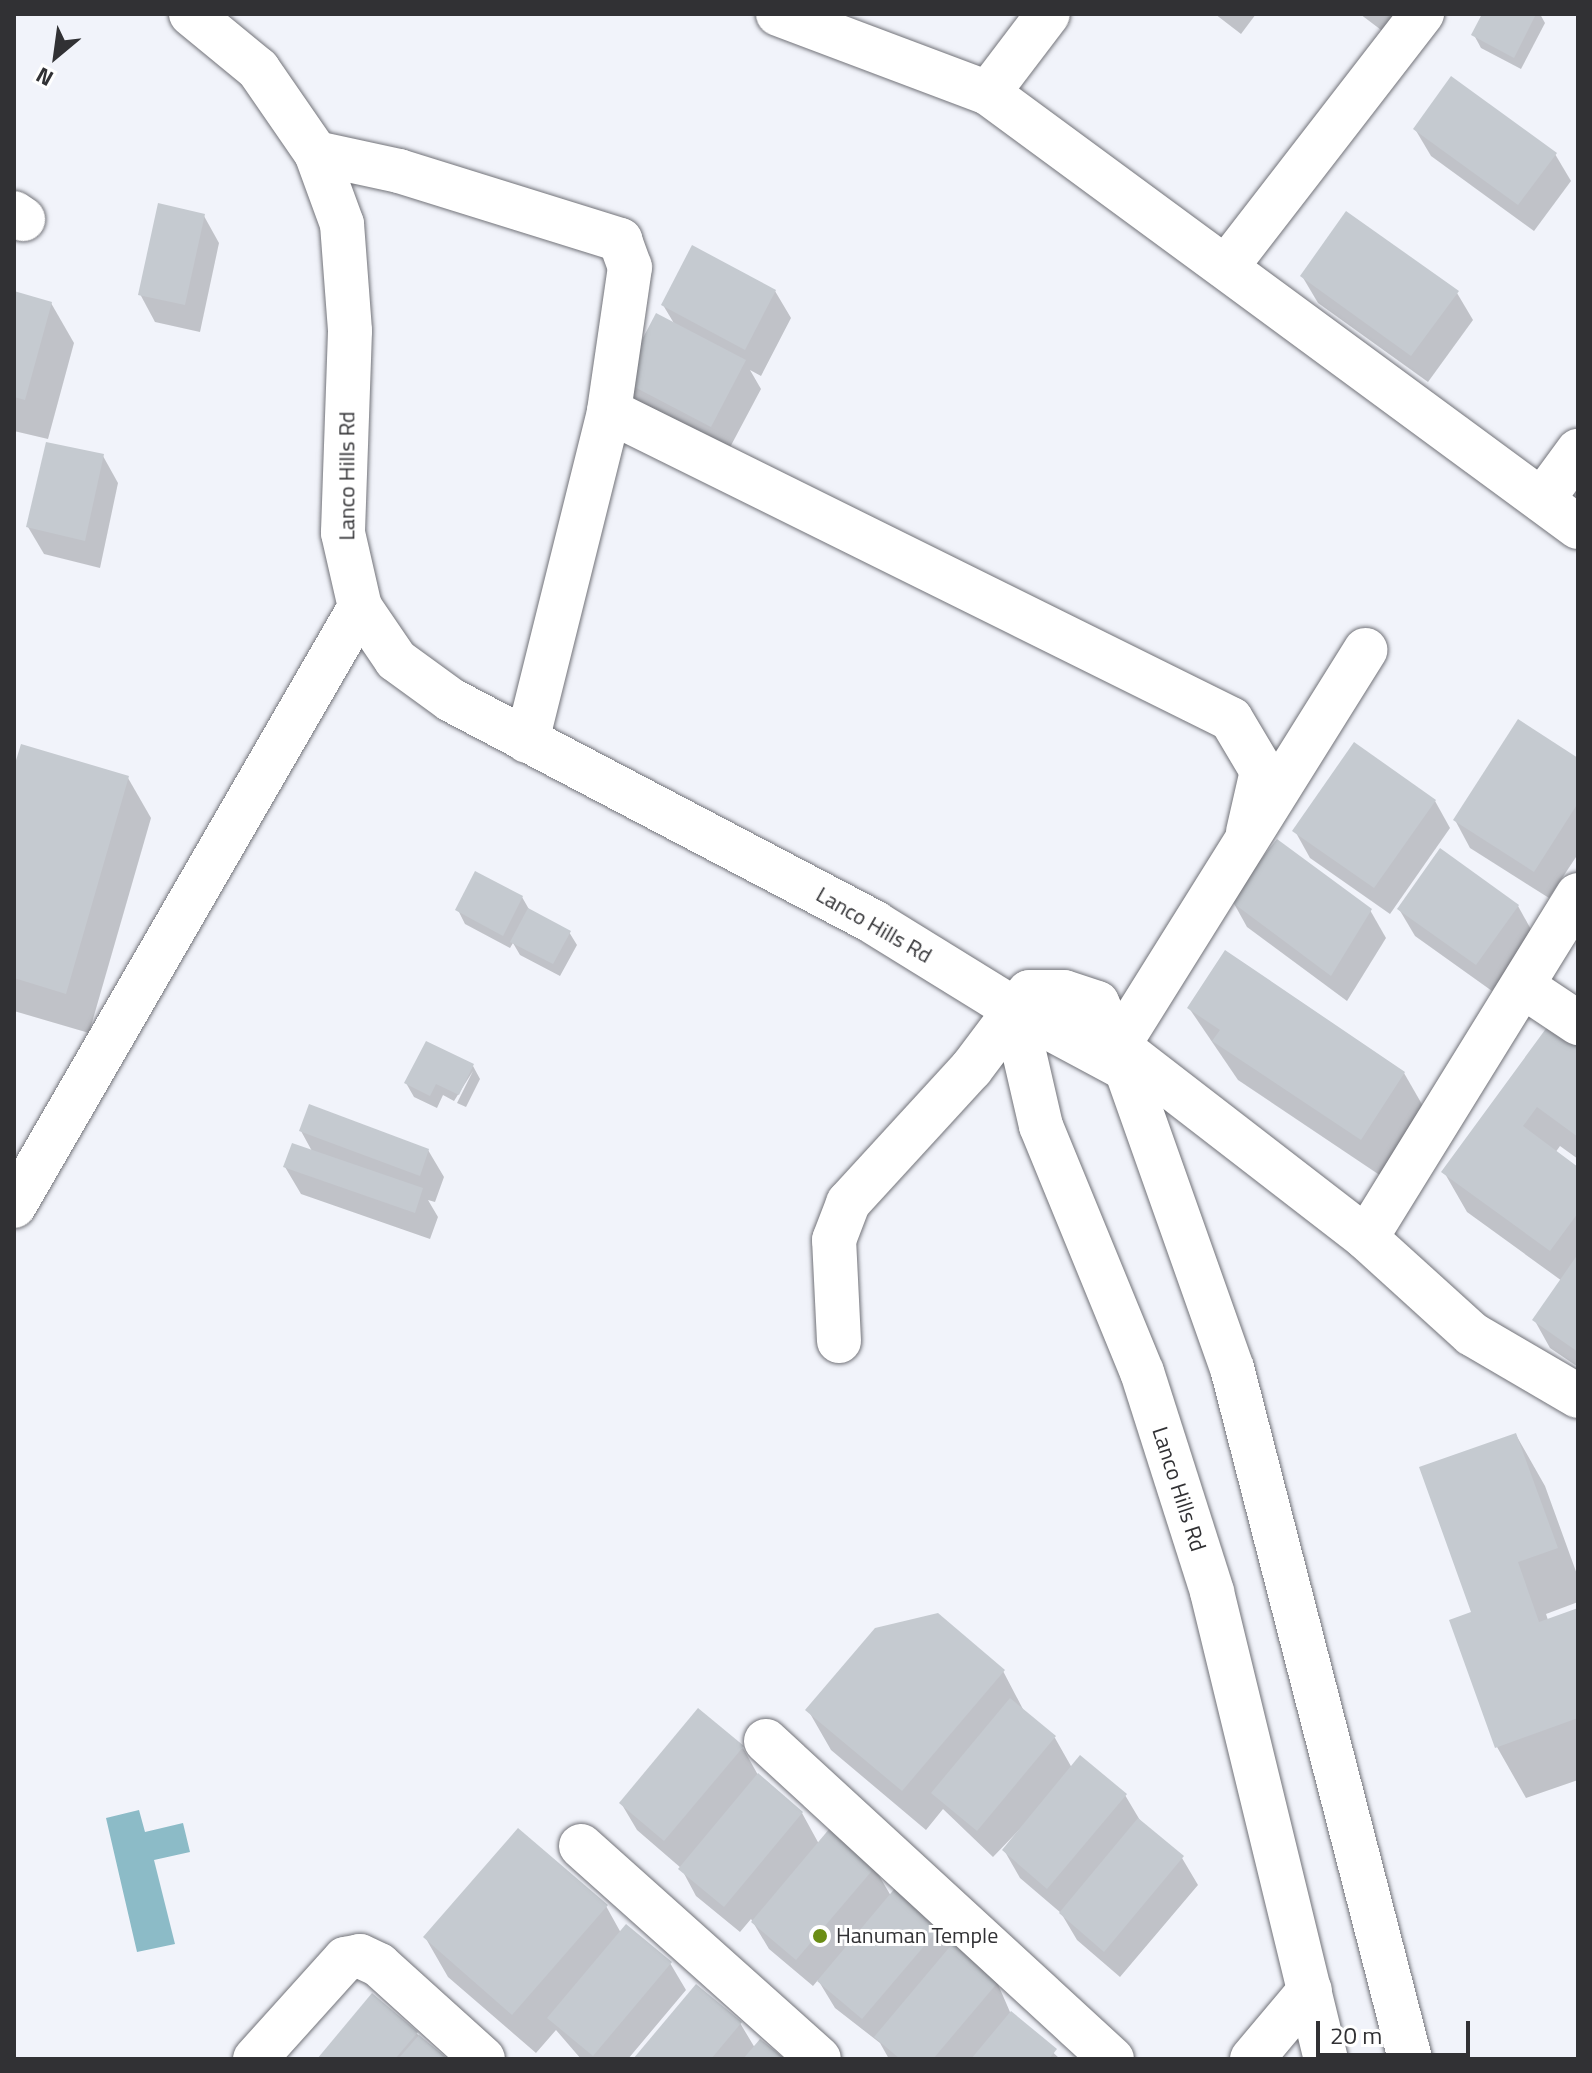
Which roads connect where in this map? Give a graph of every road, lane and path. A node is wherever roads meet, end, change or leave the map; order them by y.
1 (191, 14) edge
2 (778, 14) edge
3 (1048, 14) edge
4 (1422, 14) edge
5 (988, 93) junction
6 (316, 153) junction
7 (1227, 266) junction
8 (609, 411) junction
9 (1578, 451) edge
10 (1542, 500) junction
11 (1578, 527) edge
12 (360, 607) junction
13 (1365, 650) dead end
14 (527, 741) junction
15 (1248, 832) junction
16 (1578, 895) edge
17 (1524, 987) junction
18 (1014, 1009) junction
19 (1578, 1023) edge
20 (1122, 1058) junction
21 (14, 1206) edge
22 (1366, 1238) junction
23 (839, 1341) dead end
24 (1578, 1396) edge
25 (766, 1741) dead end
26 (581, 1846) dead end
27 (1310, 1990) junction
28 (255, 2059) edge
29 (483, 2059) edge
30 (819, 2059) edge
31 (1112, 2059) edge
32 (1252, 2059) edge
33 (1326, 2059) edge
34 (1410, 2059) edge

1 - 6 street, Lanco Hills Rd
2 - 5 street
3 - 5 street
4 - 7 street
5 - 7 street
6 - 8 street
6 - 12 street, Lanco Hills Rd
7 - 10 street
8 - 14 street
8 - 15 street
9 - 10 street
10 - 11 street
12 - 14 street, Lanco Hills Rd
12 - 21 street
13 - 15 street
14 - 18 street, Lanco Hills Rd
15 - 20 street
16 - 17 street
17 - 19 street
17 - 22 street
18 - 20 street
18 - 23 street
18 - 27 street, Lanco Hills Rd
20 - 22 street
20 - 34 street
22 - 24 street
25 - 31 street
26 - 30 street
27 - 32 street
27 - 33 street, Lanco Hills Rd
28 - 29 street

